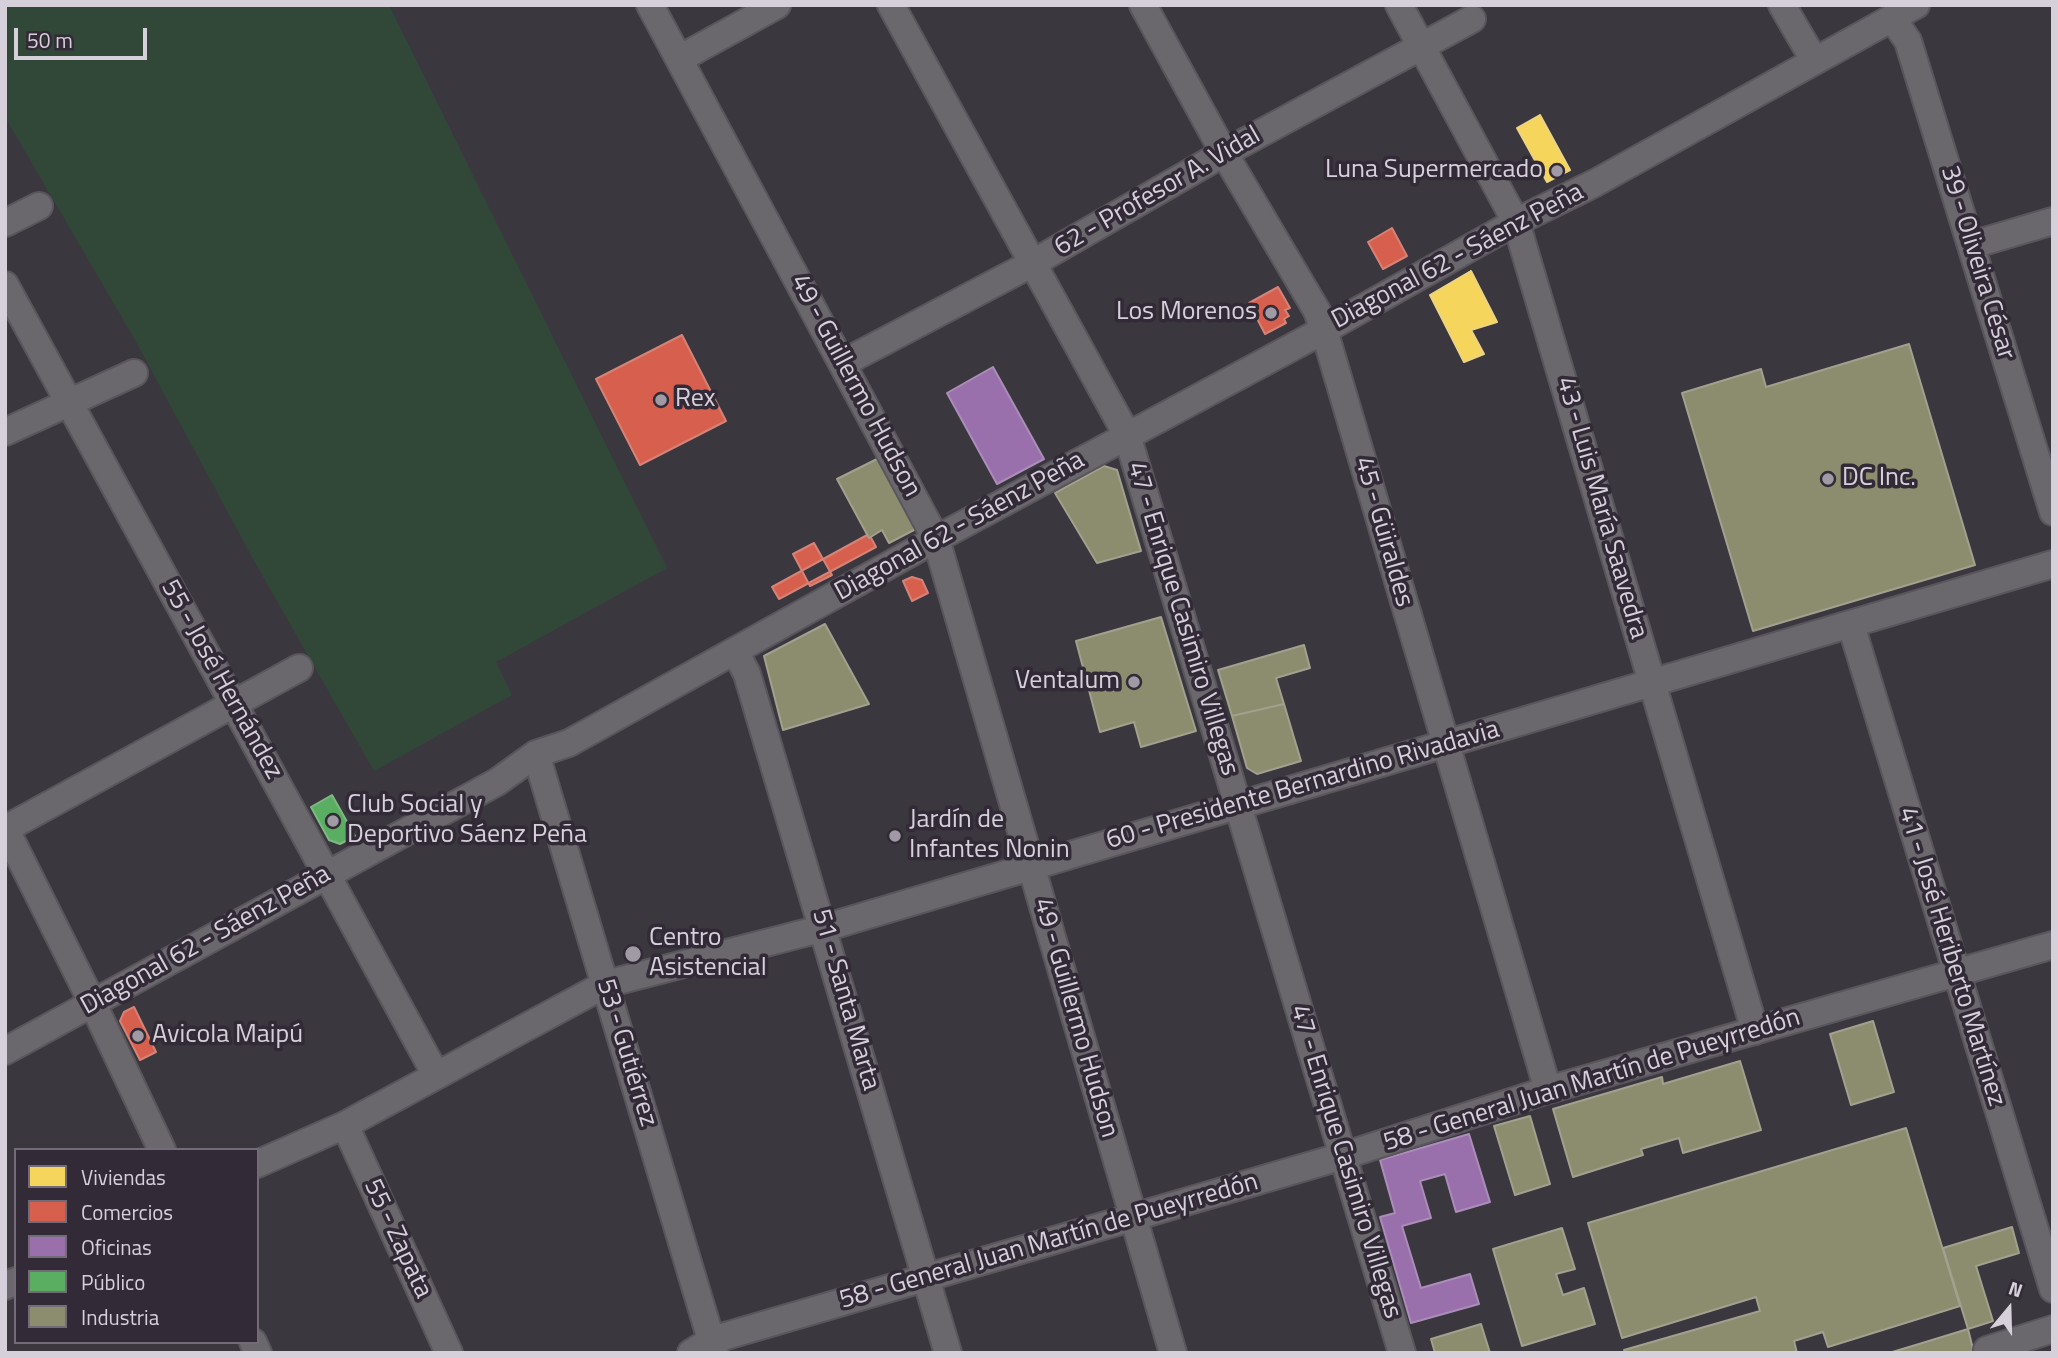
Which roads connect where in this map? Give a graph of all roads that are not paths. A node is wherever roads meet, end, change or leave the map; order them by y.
1 (650, 5) edge
2 (777, 5) edge
3 (891, 5) edge
4 (1143, 5) edge
5 (1399, 5) edge
6 (1782, 5) edge
7 (1916, 5) edge
8 (1892, 18) junction
9 (1472, 19) dead end
10 (1422, 46) junction
11 (678, 59) junction
12 (1814, 60) junction
13 (1224, 153) junction
14 (39, 206) dead end
15 (2053, 220) edge
16 (1516, 222) junction
17 (5, 223) edge
18 (1972, 246) junction
19 (1033, 262) junction
20 (5, 285) edge
21 (1324, 330) junction
22 (843, 363) junction
23 (134, 373) dead end
24 (70, 401) junction
25 (5, 432) edge
26 (1127, 436) junction
27 (2053, 512) edge
28 (936, 540) junction
29 (2053, 564) edge
30 (1850, 625) junction
31 (735, 651) junction
32 (299, 668) dead end
33 (1653, 684) junction
34 (234, 705) junction
35 (1446, 744) junction
36 (537, 754) junction
37 (1238, 805) junction
38 (5, 828) edge
39 (1032, 867) junction
40 (328, 873) junction
41 (824, 928) junction
42 (2053, 946) edge
43 (1956, 974) junction
44 (606, 984) junction
45 (93, 1004) junction
46 (1755, 1031) junction
47 (5, 1051) edge
48 (436, 1075) junction
49 (1548, 1090) junction
50 (345, 1125) junction
51 (161, 1148) edge
52 (1343, 1156) junction
53 (259, 1163) edge
54 (1133, 1218) junction
55 (926, 1278) junction
56 (2053, 1289) edge
57 (2053, 1329) edge
58 (706, 1349) edge
59 (1987, 1350) dead end
60 (449, 1353) edge
61 (948, 1353) edge
62 (1173, 1353) edge
63 (1402, 1353) edge

1 - 11 street, 49 - Guillermo Hudson
2 - 11 street
3 - 19 street, 47 - Enrique Casimiro Villegas
4 - 13 street, 45 - Güiraldes
5 - 10 street, 43 - Luis María Saavedra
6 - 12 street
7 - 8 street, Diagonal 62 - Sáenz Peña
8 - 12 street, Diagonal 62 - Sáenz Peña
8 - 18 street, 39 - Oliveira César
9 - 10 street, 62 - Profesor A. Vidal
10 - 13 street, 62 - Profesor A. Vidal
10 - 16 street, 43 - Luis María Saavedra
11 - 22 street, 49 - Guillermo Hudson
12 - 16 street, Diagonal 62 - Sáenz Peña
13 - 19 street, 62 - Profesor A. Vidal
13 - 21 street, 45 - Güiraldes
14 - 17 street
15 - 18 street
16 - 21 street, Diagonal 62 - Sáenz Peña
16 - 33 street, 43 - Luis María Saavedra
18 - 27 street, 39 - Oliveira César
19 - 22 street, 62 - Profesor A. Vidal
19 - 26 street, 47 - Enrique Casimiro Villegas
20 - 24 street, 55 - José Hernández
21 - 26 street, Diagonal 62 - Sáenz Peña
21 - 35 street, 45 - Güiraldes
22 - 28 street, 49 - Guillermo Hudson
23 - 24 street
24 - 25 street
24 - 34 street, 55 - José Hernández
26 - 28 street, Diagonal 62 - Sáenz Peña
26 - 37 street, 47 - Enrique Casimiro Villegas
28 - 31 street, Diagonal 62 - Sáenz Peña
28 - 39 street, 49 - Guillermo Hudson
29 - 30 street, 60 - Presidente Bernardino Rivadavia
30 - 33 street, 60 - Presidente Bernardino Rivadavia
30 - 43 street, 41 - José Heriberto Martínez
31 - 36 street, Diagonal 62 - Sáenz Peña
31 - 41 street, 51 - Santa Marta
32 - 34 street
33 - 35 street, 60 - Presidente Bernardino Rivadavia
33 - 46 street, 43 - Luis María Saavedra
34 - 38 street
34 - 40 street, 55 - José Hernández
35 - 37 street, 60 - Presidente Bernardino Rivadavia
35 - 49 street, 45 - Güiraldes
36 - 40 street, Diagonal 62 - Sáenz Peña
36 - 44 street, 53 - Gutiérrez
37 - 39 street, 60 - Presidente Bernardino Rivadavia
37 - 52 street, 47 - Enrique Casimiro Villegas
38 - 45 street
39 - 41 street, 60 - Presidente Bernardino Rivadavia
39 - 54 street, 49 - Guillermo Hudson
40 - 45 street, Diagonal 62 - Sáenz Peña
40 - 48 street, 55 - José Hernández
41 - 44 street, 60 - Presidente Bernardino Rivadavia
41 - 55 street, 51 - Santa Marta
42 - 43 street, 58 - General Juan Martín de Pueyrredón
43 - 46 street, 58 - General Juan Martín de Pueyrredón
43 - 56 street, 41 - José Heriberto Martínez
44 - 48 street, 60 - Presidente Bernardino Rivadavia
44 - 58 street, 53 - Gutiérrez
45 - 47 street, Diagonal 62 - Sáenz Peña
45 - 51 street
46 - 49 street, 58 - General Juan Martín de Pueyrredón
48 - 50 street, 60 - Presidente Bernardino Rivadavia
49 - 52 street, 58 - General Juan Martín de Pueyrredón
50 - 53 street, 60 - Presidente Bernardino Rivadavia
50 - 60 street, 55 - Zapata
52 - 54 street, 58 - General Juan Martín de Pueyrredón
52 - 63 street, 47 - Enrique Casimiro Villegas
54 - 55 street, 58 - General Juan Martín de Pueyrredón
54 - 62 street, 49 - Guillermo Hudson
55 - 58 street, 58 - General Juan Martín de Pueyrredón
55 - 61 street, 51 - Santa Marta
57 - 59 street

